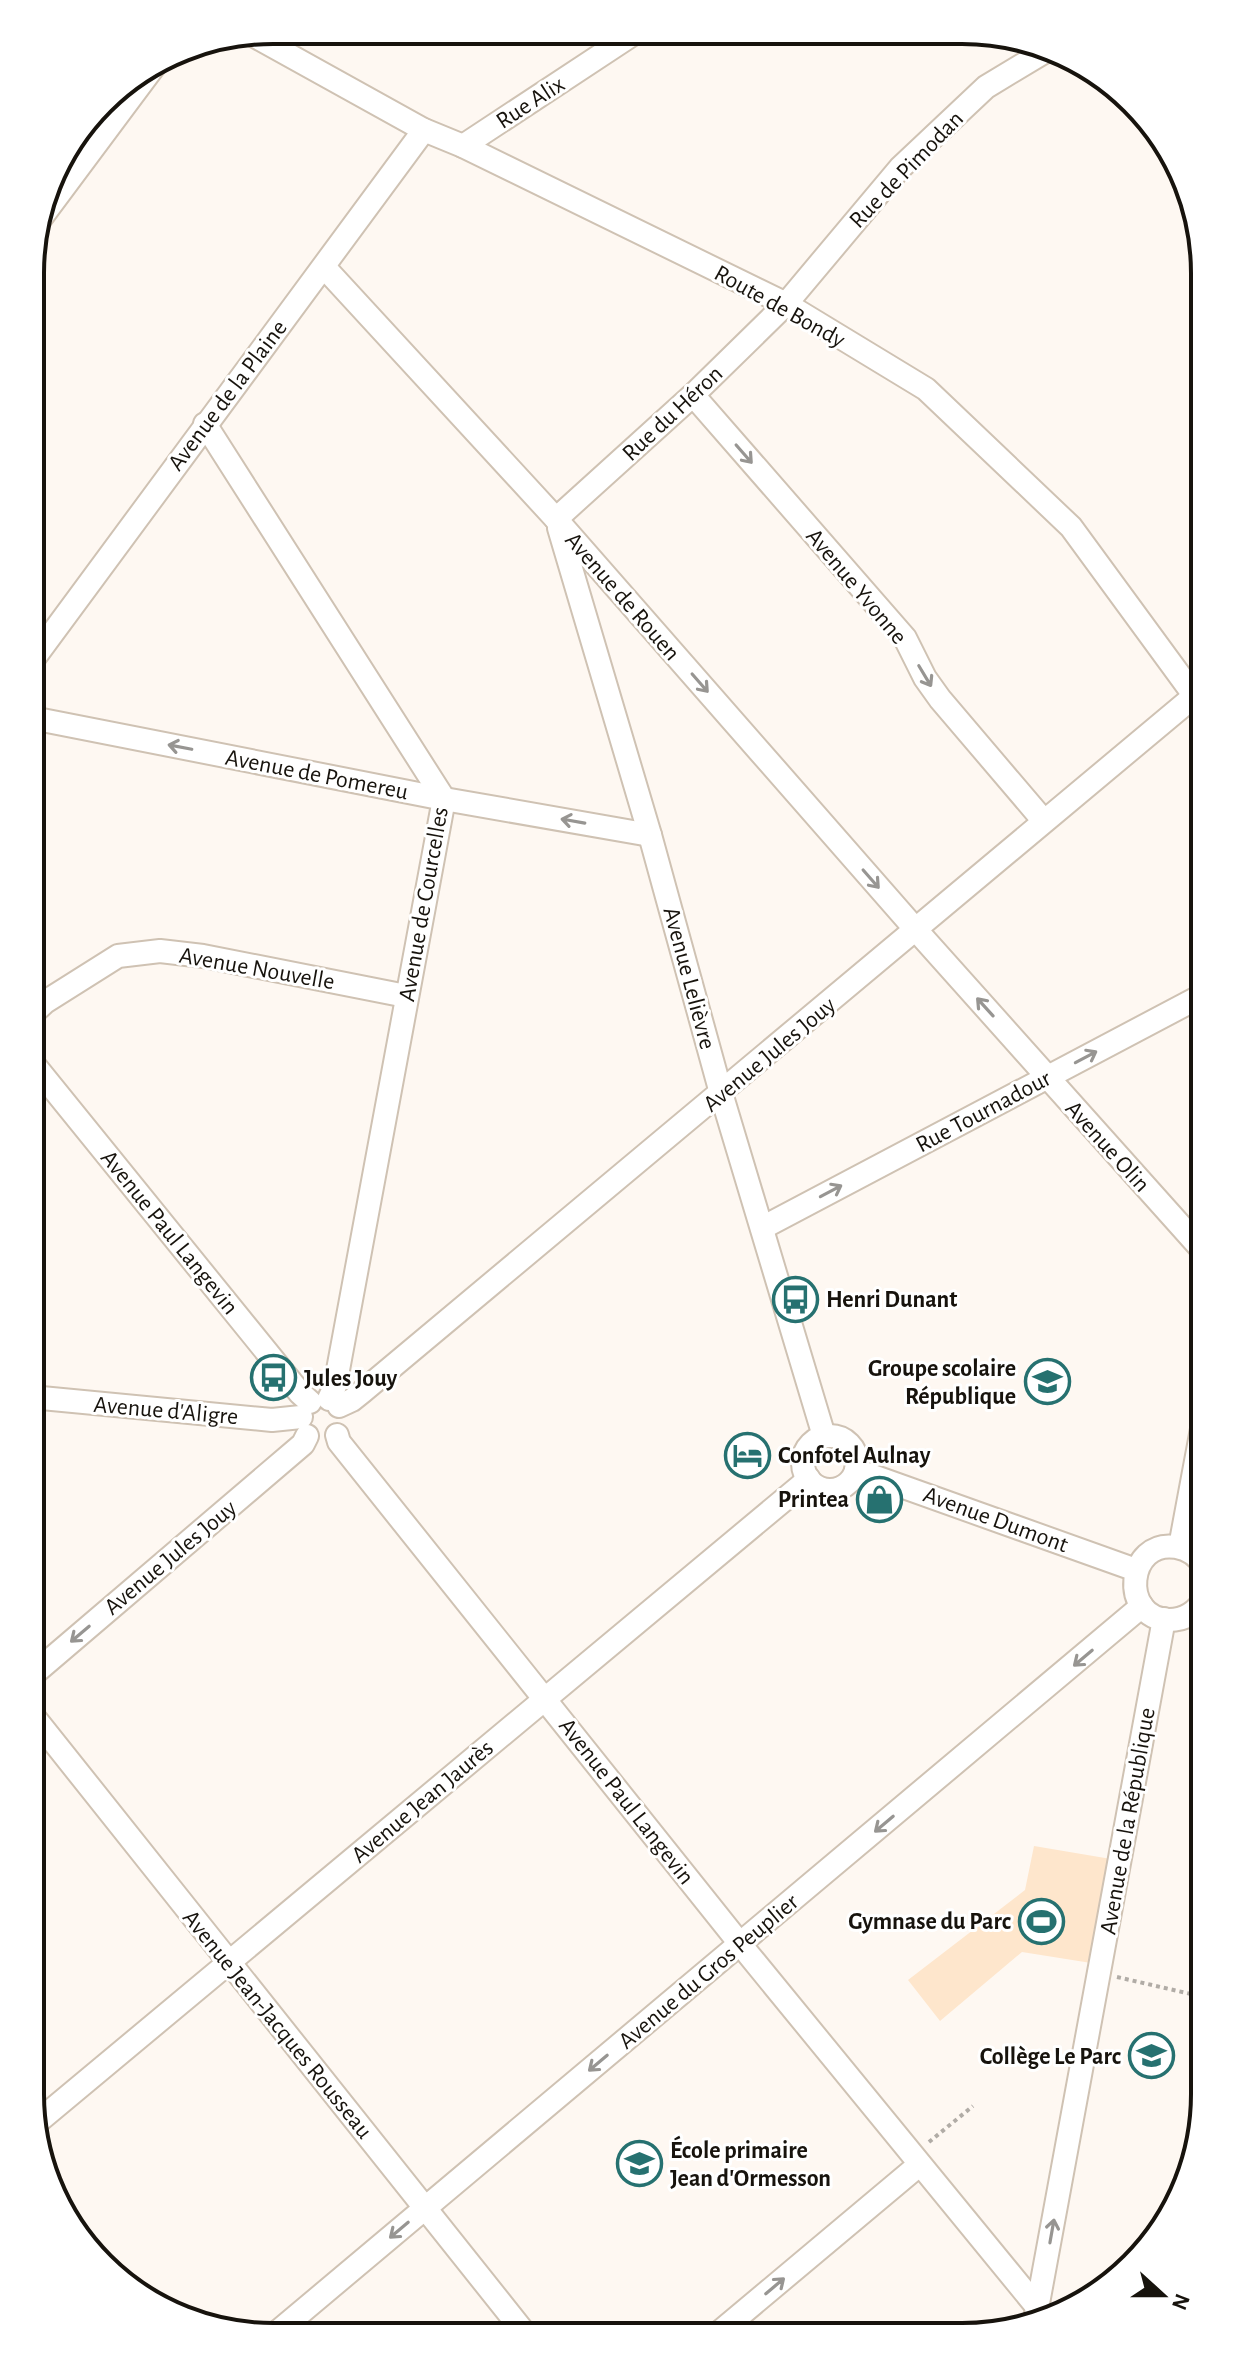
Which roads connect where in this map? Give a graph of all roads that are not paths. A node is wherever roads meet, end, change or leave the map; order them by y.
1 (269, 44) edge
2 (618, 44) edge
3 (1036, 57) edge
4 (136, 91) edge
5 (424, 130) junction
6 (463, 146) junction
7 (57, 196) edge
8 (324, 267) junction
9 (786, 304) junction
10 (693, 395) junction
11 (205, 424) junction
12 (556, 519) junction
13 (44, 645) edge
14 (1191, 685) edge
15 (1191, 706) edge
16 (44, 720) edge
17 (444, 799) junction
18 (1043, 820) junction
19 (650, 835) junction
20 (917, 931) junction
21 (406, 996) junction
22 (1191, 1001) edge
23 (44, 1003) edge
24 (44, 1077) edge
25 (1047, 1077) junction
26 (721, 1093) junction
27 (762, 1228) junction
28 (1191, 1237) edge
29 (44, 1398) edge
30 (317, 1412) junction
31 (337, 1435) joint
32 (824, 1436) junction
33 (856, 1470) junction
34 (809, 1479) junction
35 (1191, 1488) edge
36 (1180, 1547) junction
37 (1191, 1552) edge
38 (1136, 1570) junction
39 (1142, 1606) junction
40 (1191, 1613) edge
41 (1164, 1619) junction
42 (44, 1665) edge
43 (546, 1699) junction
44 (44, 1730) edge
45 (740, 1944) junction
46 (228, 1962) junction
47 (45, 2115) edge
48 (916, 2160) junction
49 (425, 2209) junction
50 (1037, 2310) edge
51 (1032, 2312) edge
52 (288, 2323) edge
53 (517, 2323) edge
54 (730, 2323) edge

1 - 5 street, Route de Bondy
2 - 6 street, Rue Alix
3 - 9 street, Rue de Pimodan
4 - 7 street
5 - 6 street, Route de Bondy
5 - 8 street, Avenue de la Plaine
6 - 9 street, Route de Bondy
8 - 11 street, Avenue de la Plaine
8 - 12 street, Avenue de Rouen
9 - 10 street, Rue du Héron
9 - 14 street, Route de Bondy
10 - 12 street, Rue du Héron
10 -> 18 street, Avenue Yvonne
11 - 13 street, Avenue de la Plaine
11 - 17 street, Avenue de Courcelles
12 - 19 street, Avenue Lelièvre
12 -> 20 street, Avenue de Rouen
15 - 18 street, Avenue Jules Jouy
17 -> 16 street, Avenue de Pomereu
19 -> 17 street, Avenue de Pomereu
17 - 21 street, Avenue de Courcelles
18 - 20 street, Avenue Jules Jouy
19 - 26 street, Avenue Lelièvre
25 -> 20 street, Avenue Olin
20 - 26 street, Avenue Jules Jouy
21 - 23 street, Avenue Nouvelle
21 - 30 street, Avenue de Courcelles
25 -> 22 street, Rue Tournadour
24 - 30 street, Avenue Paul Langevin
27 -> 25 street, Rue Tournadour
25 - 28 street, Avenue Olin
26 - 27 street, Avenue Lelièvre
26 - 30 street, Avenue Jules Jouy
27 - 32 street, Avenue Lelièvre
29 - 30 street, Avenue d'Aligre
30 - 31 street, Avenue de Courcelles
30 -> 42 street, Avenue Jules Jouy
31 - 43 street, Avenue Paul Langevin
32 - 33 street
32 - 34 street
33 - 34 street
33 - 38 street, Avenue Dumont
34 - 43 street, Avenue Jean Jaurès
35 - 36 street
36 - 37 street
36 - 38 street
38 - 39 street
39 - 41 street
39 -> 45 street, Avenue du Gros Peuplier
40 - 41 street
50 -> 41 street, Avenue de la République
43 - 45 street, Avenue Paul Langevin
43 - 46 street, Avenue Jean Jaurès
44 - 46 street, Avenue Jean-Jacques Rousseau
45 - 48 street, Avenue Paul Langevin
45 -> 49 street, Avenue du Gros Peuplier
46 - 47 street, Avenue Jean Jaurès
46 - 49 street, Avenue Jean-Jacques Rousseau
48 - 51 street, Avenue Paul Langevin
54 -> 48 street
49 -> 52 street, Avenue du Gros Peuplier
49 - 53 street, Avenue Jean-Jacques Rousseau

